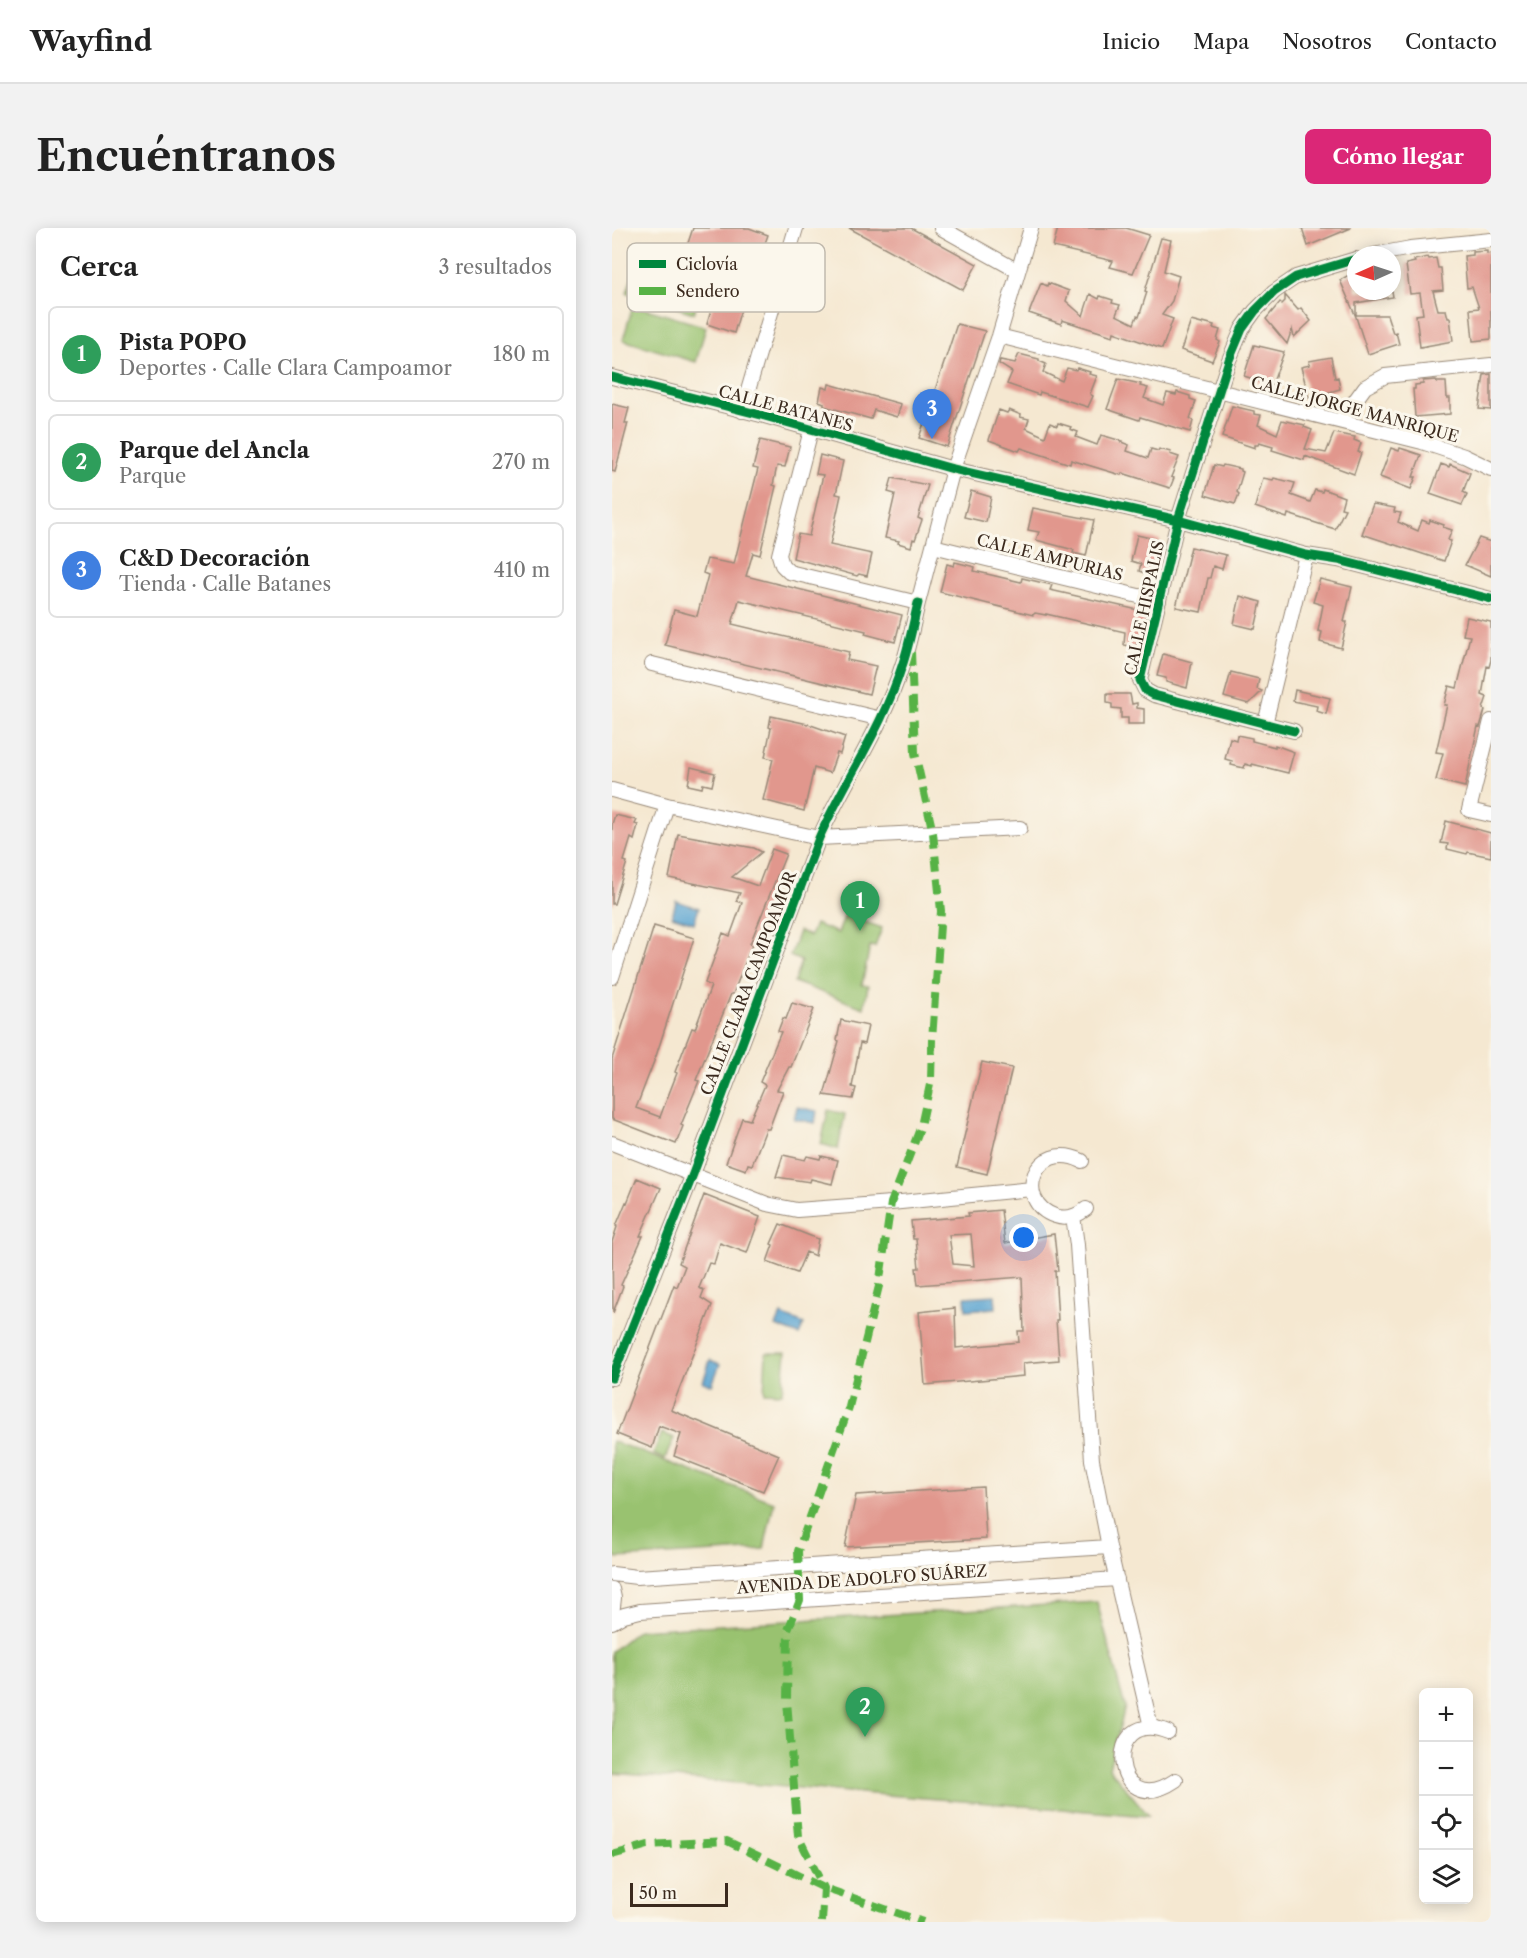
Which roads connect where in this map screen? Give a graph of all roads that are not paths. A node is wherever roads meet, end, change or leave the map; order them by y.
1 (796, 228) edge
2 (941, 228) edge
3 (1031, 228) edge
4 (1491, 240) edge
5 (792, 243) edge
6 (1401, 250) edge
7 (1347, 262) edge
8 (1018, 271) junction
9 (771, 312) edge
10 (999, 336) junction
11 (1491, 365) edge
12 (612, 377) edge
13 (1220, 391) junction
14 (742, 411) junction
15 (1341, 420) junction
16 (811, 430) junction
17 (953, 469) junction
18 (1491, 469) edge
19 (1178, 520) junction
20 (933, 546) junction
21 (1306, 555) junction
22 (1491, 599) edge
23 (1159, 601) junction
24 (918, 603) junction
25 (652, 664) dead end
26 (881, 718) junction
27 (1491, 721) edge
28 (1264, 724) junction
29 (1294, 731) dead end
30 (612, 790) edge
31 (668, 805) junction
32 (1491, 815) edge
33 (1020, 828) dead end
34 (819, 838) junction
35 (612, 977) edge
36 (612, 1143) edge
37 (1082, 1161) dead end
38 (693, 1174) junction
39 (1032, 1189) junction
40 (1086, 1209) dead end
41 (1073, 1216) junction
42 (612, 1378) edge
43 (1109, 1547) junction
44 (612, 1575) edge
45 (1116, 1579) junction
46 (612, 1589) edge
47 (612, 1615) edge
48 (612, 1622) edge
49 (1151, 1727) junction
50 (1168, 1732) dead end
51 (1176, 1780) dead end

1 - 5 street
2 - 8 street
3 - 8 street, CALLE CLARA CAMPOAMOR
4 - 6 street
7 - 13 street, CALLE HISPALIS
8 - 10 street, CALLE CLARA CAMPOAMOR
9 - 14 street
10 - 13 street, CALLE JORGE MANRIQUE
10 - 17 street, CALLE CLARA CAMPOAMOR
11 - 15 street
12 - 14 street, CALLE BATANES
13 - 15 street, CALLE JORGE MANRIQUE
13 - 19 street, CALLE HISPALIS
14 - 16 street, CALLE BATANES
15 - 18 street, CALLE JORGE MANRIQUE
16 - 17 street, CALLE BATANES
16 - 24 street
17 - 19 street, CALLE BATANES
17 - 20 street, CALLE CLARA CAMPOAMOR
19 - 21 street, CALLE BATANES
19 - 23 street, CALLE HISPALIS
20 - 23 street, CALLE AMPURIAS
20 - 24 street, CALLE CLARA CAMPOAMOR
21 - 22 street, CALLE BATANES
21 - 28 street
23 - 28 street, CALLE HISPALIS
24 - 26 street, CALLE CLARA CAMPOAMOR
25 - 26 street
26 - 34 street, CALLE CLARA CAMPOAMOR
27 - 32 street
28 - 29 street, CALLE HISPALIS
30 - 31 street
31 - 34 street
31 - 35 street
33 - 34 street
34 - 38 street, CALLE CLARA CAMPOAMOR
36 - 38 street
37 - 39 street
38 - 39 street
38 - 42 street, CALLE CLARA CAMPOAMOR
39 - 41 street
40 - 41 street
41 - 43 street
43 - 44 street, AVENIDA DE ADOLFO SUÁREZ
43 - 45 street
45 - 48 street, AVENIDA DE ADOLFO SUÁREZ
45 - 49 street
46 - 47 street
49 - 50 street
49 - 51 street

